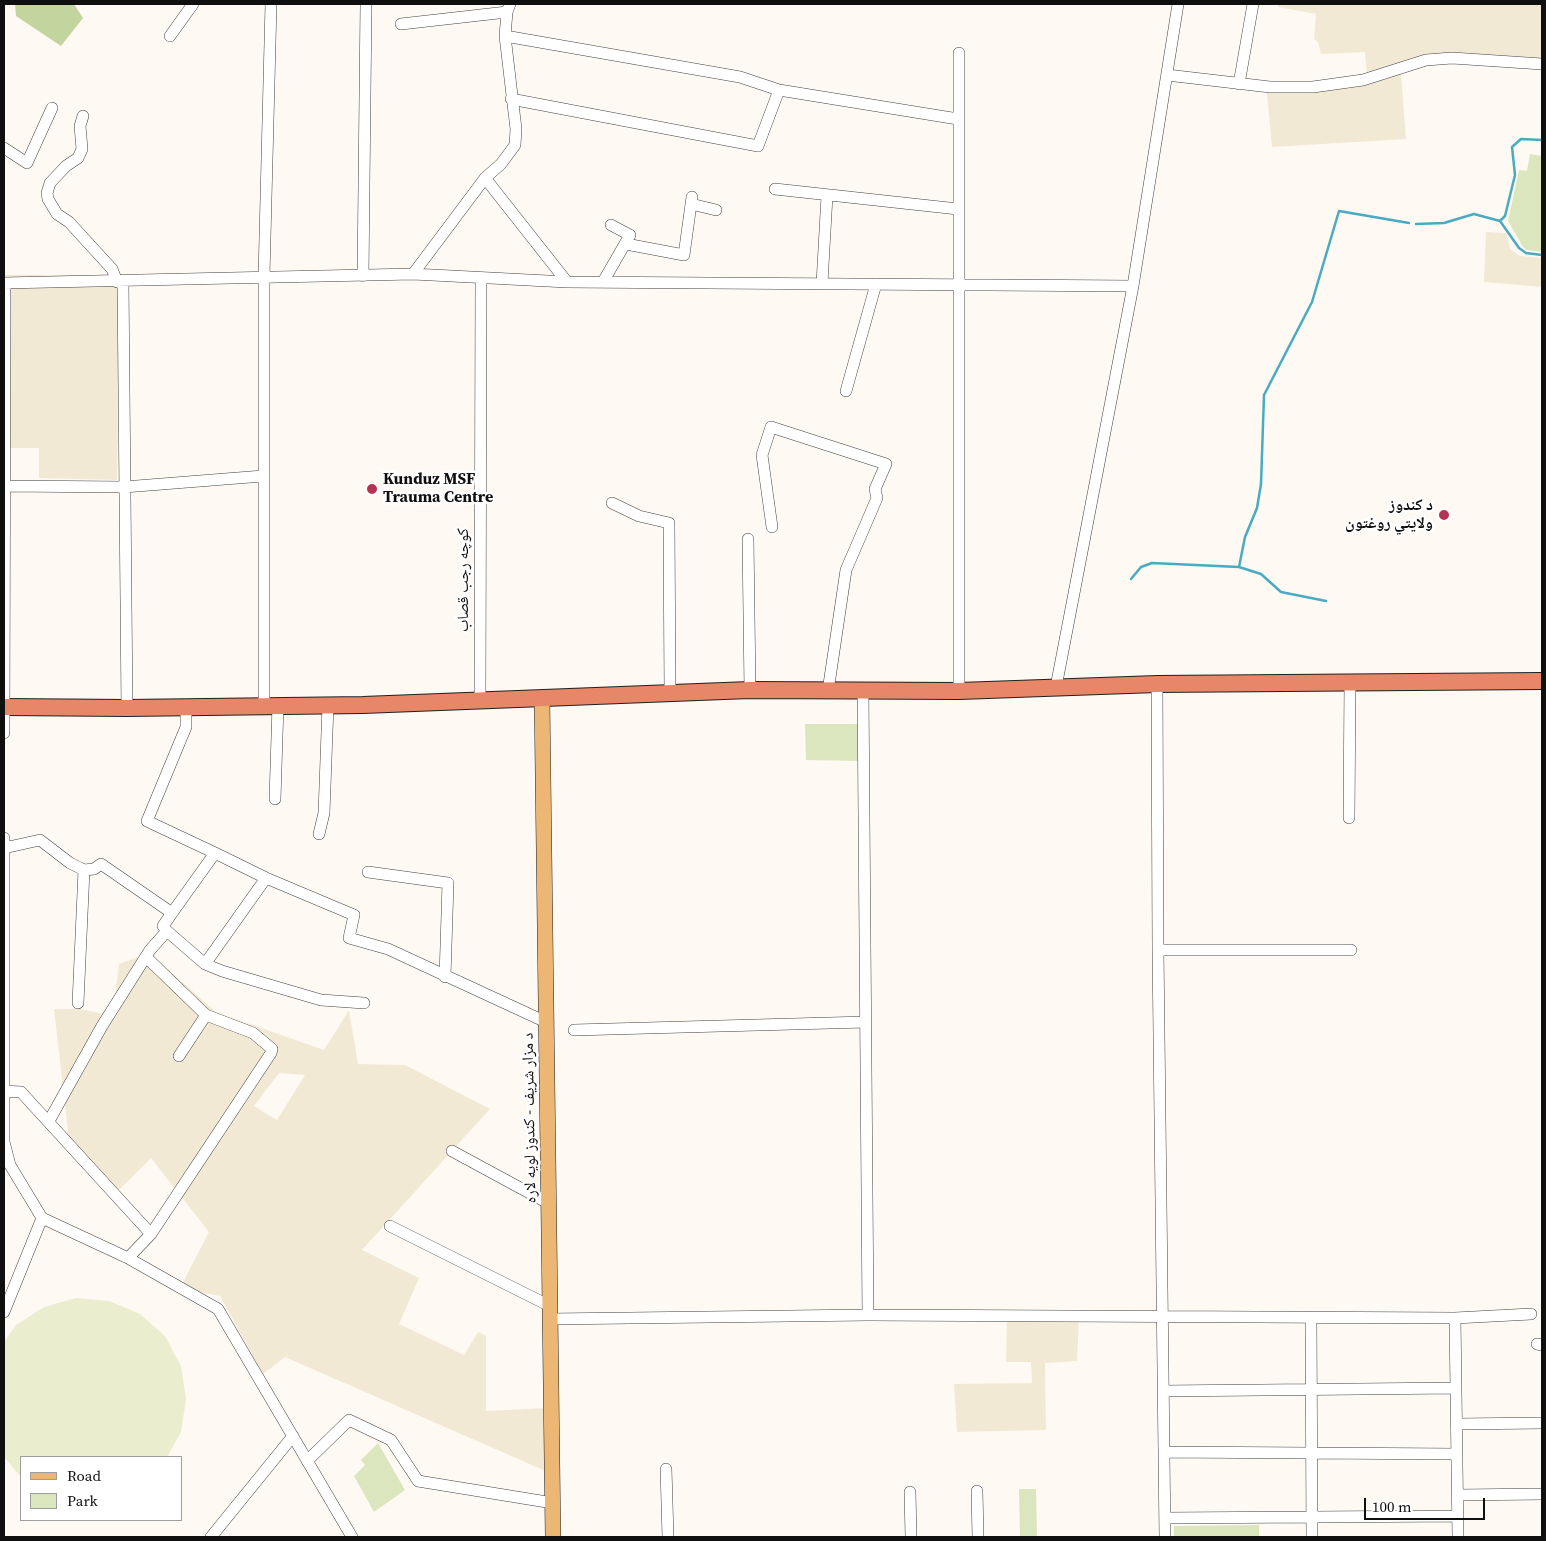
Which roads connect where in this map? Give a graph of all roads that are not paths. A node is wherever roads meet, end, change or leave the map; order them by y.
1 (193, 4) edge
2 (271, 4) edge
3 (366, 4) edge
4 (1178, 4) edge
5 (1253, 4) edge
6 (508, 8) edge
7 (401, 24) dead end
8 (170, 36) dead end
9 (505, 36) junction
10 (959, 54) dead end
11 (1542, 64) edge
12 (1167, 75) junction
13 (1239, 84) junction
14 (779, 90) junction
15 (511, 99) junction
16 (52, 108) dead end
17 (83, 116) dead end
18 (958, 119) junction
19 (4, 148) edge
20 (485, 178) junction
21 (775, 189) dead end
22 (827, 196) junction
23 (958, 208) junction
24 (716, 210) dead end
25 (612, 226) dead end
26 (626, 244) junction
27 (413, 274) junction
28 (264, 276) junction
29 (363, 276) junction
30 (481, 278) junction
31 (120, 282) junction
32 (567, 282) junction
33 (603, 282) junction
34 (4, 283) edge
35 (822, 283) junction
36 (876, 284) junction
37 (959, 286) junction
38 (1133, 286) junction
39 (846, 391) dead end
40 (263, 476) junction
41 (4, 486) edge
42 (124, 487) junction
43 (612, 502) dead end
44 (772, 526) dead end
45 (748, 539) dead end
46 (1350, 681) junction
47 (1542, 681) edge
48 (1157, 684) junction
49 (1056, 687) junction
50 (750, 690) junction
51 (828, 690) junction
52 (959, 691) junction
53 (863, 692) junction
54 (670, 693) junction
55 (542, 698) junction
56 (480, 701) junction
57 (271, 705) junction
58 (328, 705) junction
59 (4, 707) edge
60 (186, 707) junction
61 (127, 708) junction
62 (4, 733) edge
63 (275, 798) dead end
64 (1349, 818) dead end
65 (319, 834) dead end
66 (4, 845) edge
67 (215, 853) junction
68 (84, 870) junction
69 (368, 872) dead end
70 (266, 878) junction
71 (172, 913) junction
72 (167, 931) junction
73 (1158, 950) junction
74 (1351, 950) dead end
75 (146, 957) junction
76 (205, 964) junction
77 (445, 977) junction
78 (78, 1003) dead end
79 (364, 1004) dead end
80 (206, 1015) junction
81 (546, 1022) junction
82 (866, 1022) junction
83 (574, 1030) dead end
84 (179, 1056) dead end
85 (4, 1091) edge
86 (49, 1121) junction
87 (4, 1142) edge
88 (452, 1152) dead end
89 (548, 1203) junction
90 (42, 1218) junction
91 (390, 1226) dead end
92 (151, 1234) junction
93 (128, 1258) junction
94 (4, 1312) edge
95 (550, 1313) junction
96 (1531, 1314) dead end
97 (868, 1315) junction
98 (1162, 1315) junction
99 (1312, 1318) junction
100 (1455, 1318) junction
101 (1456, 1388) junction
102 (1312, 1390) junction
103 (1163, 1391) junction
104 (1542, 1423) edge
105 (1457, 1424) junction
106 (293, 1436) junction
107 (1164, 1452) junction
108 (1312, 1453) junction
109 (1457, 1454) junction
110 (307, 1461) junction
111 (666, 1468) dead end
112 (977, 1491) dead end
113 (910, 1492) dead end
114 (1542, 1494) edge
115 (1458, 1495) junction
116 (552, 1503) junction
117 (1458, 1516) junction
118 (1312, 1517) junction
119 (1165, 1518) junction
120 (212, 1537) edge
121 (352, 1537) edge
122 (553, 1537) edge
123 (668, 1537) edge
124 (910, 1537) edge
125 (978, 1537) edge
126 (1165, 1537) edge
127 (1312, 1537) edge
128 (1458, 1537) edge

1 - 8 street
2 - 28 street
3 - 29 street
4 - 12 street
5 - 13 street
6 - 7 street
6 - 9 street
9 - 14 street
9 - 15 street
10 - 18 street
11 - 13 street
12 - 13 street
12 - 38 street
14 - 15 street
14 - 18 street
15 - 20 street
16 - 19 street
17 - 31 street
18 - 23 street
20 - 27 street
20 - 32 street
21 - 22 street
22 - 23 street
22 - 35 street
23 - 37 street
24 - 26 street
25 - 26 street
26 - 33 street
27 - 29 street
27 - 30 street
28 - 29 street
28 - 31 street
28 - 40 street
30 - 32 street
30 - 56 street, کوچه رجب قصاب
31 - 34 street
31 - 42 street
32 - 33 street
33 - 35 street
34 - 41 street
35 - 36 street
36 - 37 street
36 - 39 street
37 - 38 street
37 - 52 street
38 - 49 street
40 - 42 street
40 - 57 street
41 - 42 street
41 - 59 street
42 - 61 street
43 - 54 street
44 - 51 street
45 - 50 street
46 - 47 highway
46 - 48 highway
46 - 64 street
48 - 49 highway
48 - 73 street
49 - 52 highway
50 - 51 highway
50 - 54 highway
51 - 53 highway
52 - 53 highway
53 - 82 street
54 - 55 highway
55 - 56 highway
55 - 81 main road, د مزار شریف - کندوز لویه لاره
56 - 58 highway
57 - 58 highway
57 - 60 highway
57 - 63 street
58 - 65 street
59 - 61 highway
59 - 62 street
60 - 61 highway
60 - 67 street
66 - 68 street
66 - 85 street
67 - 70 street
67 - 71 street
68 - 71 street
68 - 78 street
69 - 77 street
70 - 76 street
70 - 77 street
71 - 72 street
72 - 75 street
72 - 76 street
73 - 74 street
73 - 98 street
75 - 80 street
75 - 86 street
76 - 79 street
77 - 81 street
80 - 84 street
80 - 92 street
81 - 89 main road, د مزار شریف - کندوز لویه لاره
82 - 83 street
82 - 97 street
85 - 86 street
85 - 87 street
86 - 92 street
87 - 90 street
88 - 89 street
89 - 95 main road, د مزار شریف - کندوز لویه لاره
90 - 93 street
90 - 94 street
91 - 95 street
92 - 93 street
93 - 106 street
95 - 97 street
95 - 116 main road, د مزار شریف - کندوز لویه لاره
96 - 100 street
97 - 98 street
98 - 99 street
98 - 103 street
99 - 100 street
99 - 102 street
100 - 101 street
101 - 102 street
101 - 105 street
102 - 103 street
102 - 108 street
103 - 107 street
104 - 105 street
105 - 109 street
106 - 110 street
106 - 120 street
107 - 108 street
107 - 119 street
108 - 109 street
108 - 118 street
109 - 115 street
110 - 116 street
110 - 121 street
111 - 123 street
112 - 125 street
113 - 124 street
114 - 115 street
115 - 117 street
116 - 122 main road, د مزار شریف - کندوز لویه لاره
117 - 118 street
117 - 128 street
118 - 119 street
118 - 127 street
119 - 126 street

